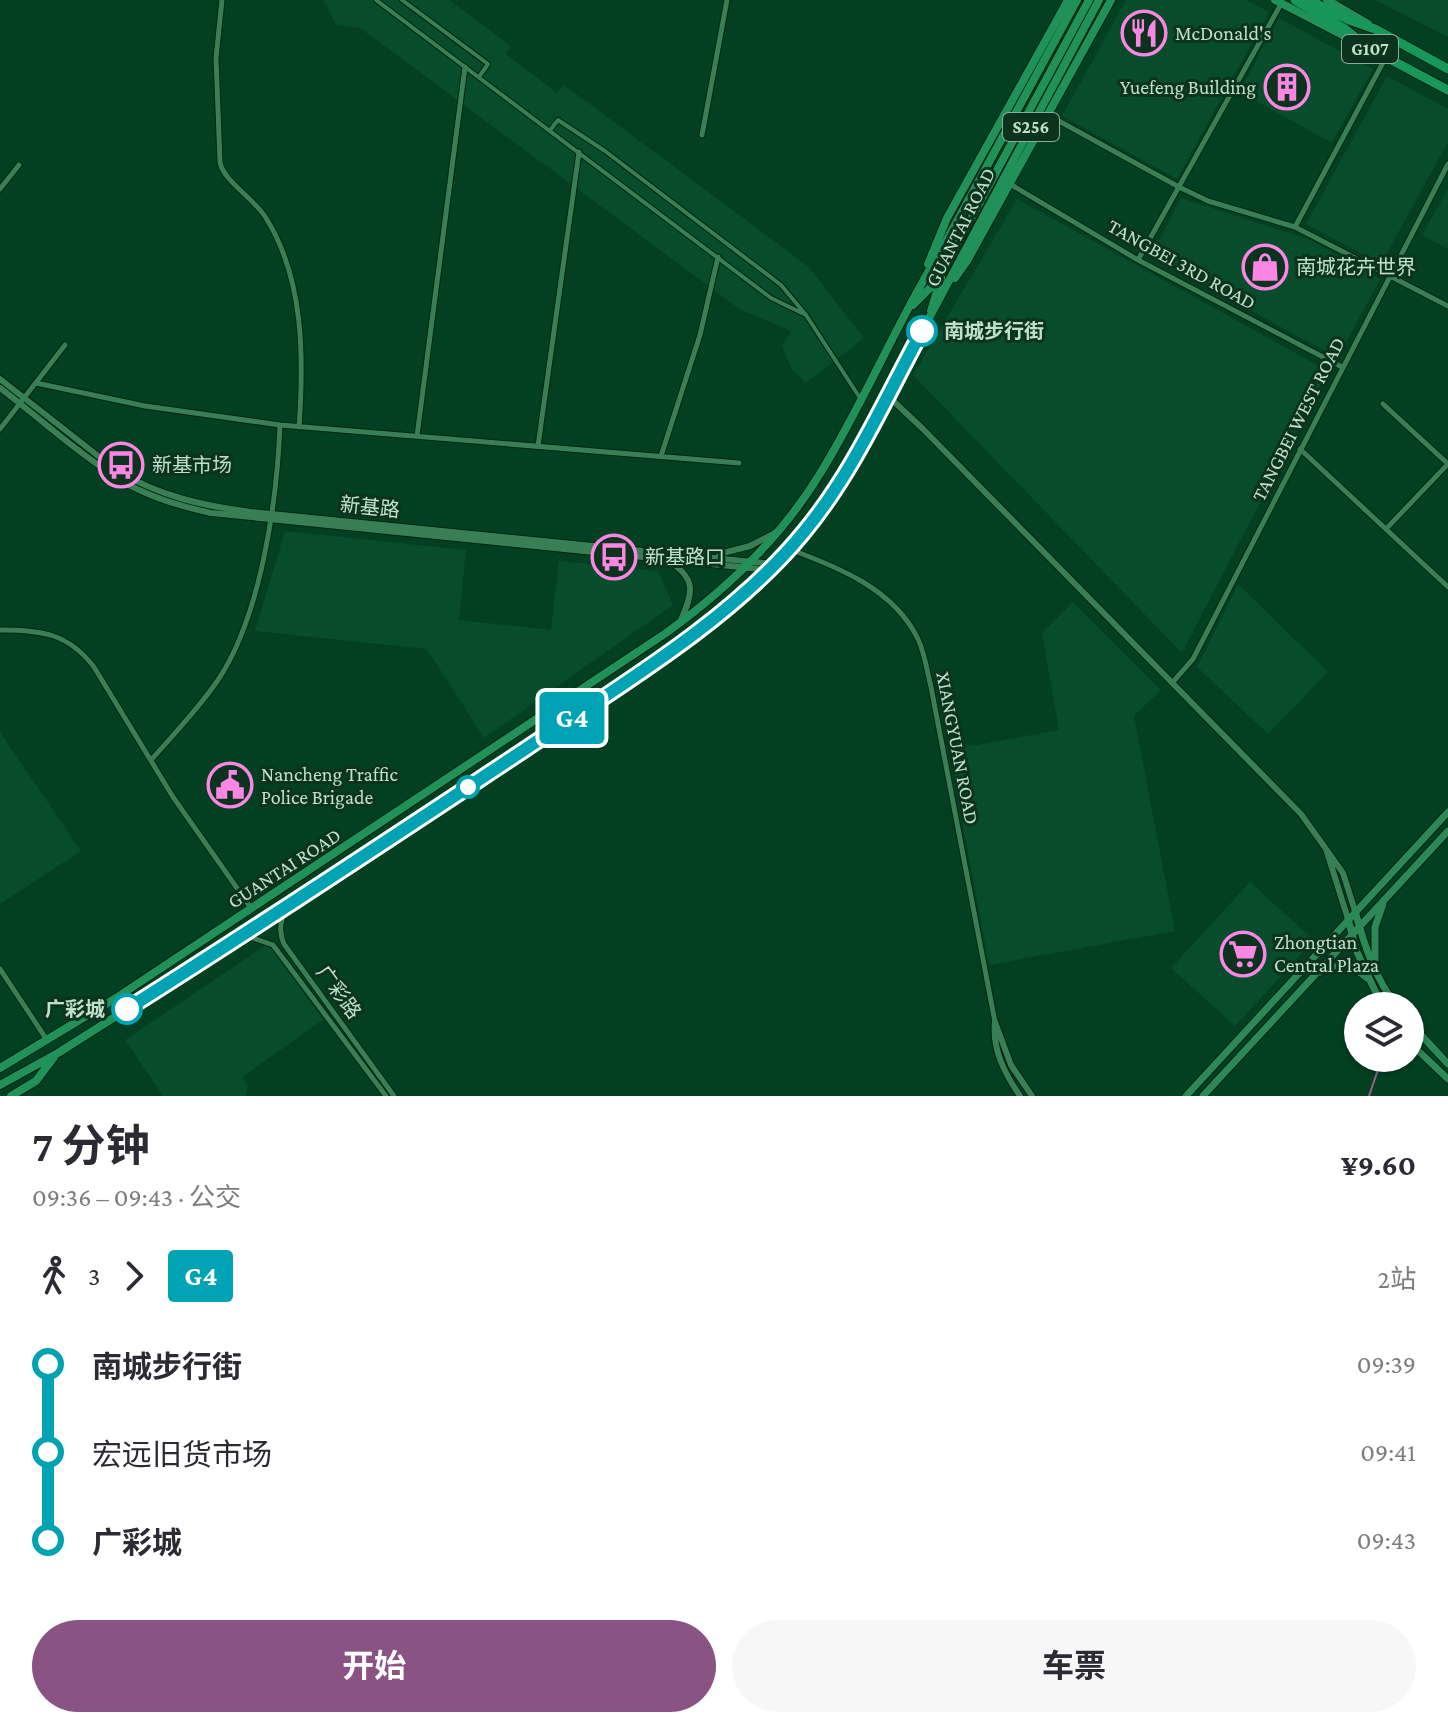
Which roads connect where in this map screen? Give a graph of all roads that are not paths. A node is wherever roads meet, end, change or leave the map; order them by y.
1 (222, 0) edge
2 (376, 0) edge
3 (402, 0) edge
4 (727, 0) edge
5 (1068, 0) edge
6 (1077, 0) edge
7 (1089, 0) edge
8 (1099, 0) edge
9 (1111, 0) edge
10 (1296, 0) edge
11 (1309, 0) edge
12 (1327, 0) edge
13 (1278, 2) edge
14 (1375, 29) junction
15 (1367, 47) junction
16 (1386, 57) junction
17 (465, 67) junction
18 (1448, 69) edge
19 (479, 77) junction
20 (1448, 90) edge
21 (1048, 115) junction
22 (550, 130) junction
23 (702, 135) dead end
24 (579, 152) junction
25 (1448, 164) edge
26 (19, 165) dead end
27 (1010, 184) junction
28 (1179, 187) junction
29 (0, 189) edge
30 (1295, 227) junction
31 (718, 257) junction
32 (1138, 260) junction
33 (947, 263) junction
34 (1389, 275) junction
35 (921, 282) junction
36 (944, 293) junction
37 (1448, 306) edge
38 (910, 308) junction
39 (806, 315) junction
40 (929, 319) junction
41 (65, 345) dead end
42 (1342, 367) junction
43 (0, 379) edge
44 (36, 383) junction
45 (0, 388) edge
46 (887, 395) junction
47 (861, 400) junction
48 (22, 401) junction
49 (1383, 404) dead end
50 (280, 425) junction
51 (299, 427) junction
52 (0, 429) edge
53 (417, 436) junction
54 (538, 446) junction
55 (1300, 449) junction
56 (661, 456) junction
57 (739, 463) dead end
58 (1448, 464) edge
59 (270, 517) junction
60 (1386, 529) junction
61 (778, 531) junction
62 (789, 549) junction
63 (707, 556) junction
64 (661, 557) junction
65 (749, 564) junction
66 (772, 567) junction
67 (1448, 587) edge
68 (679, 624) junction
69 (0, 630) edge
70 (1171, 684) junction
71 (151, 760) junction
72 (1448, 812) edge
73 (1448, 831) edge
74 (1326, 849) junction
75 (1387, 896) junction
76 (293, 904) junction
77 (251, 908) junction
78 (1355, 911) junction
79 (1348, 919) junction
80 (1359, 927) junction
81 (1352, 934) junction
82 (237, 939) junction
83 (1375, 968) junction
84 (0, 969) edge
85 (1316, 974) junction
86 (1369, 980) junction
87 (1375, 992) edge
88 (1386, 992) edge
89 (995, 1022) junction
90 (1424, 1038) edge
91 (48, 1041) junction
92 (58, 1053) junction
93 (1424, 1056) edge
94 (1448, 1064) edge
95 (0, 1068) edge
96 (1448, 1079) edge
97 (0, 1085) edge
98 (11, 1096) edge
99 (386, 1096) edge
100 (394, 1096) edge
101 (1020, 1096) edge
102 (1032, 1096) edge
103 (1186, 1096) edge
104 (1203, 1096) edge

1 - 51 street
2 - 17 street
3 - 19 street
4 - 23 street
5 - 35 main road
6 - 35 main road, GUANTAI ROAD
7 - 33 main road
8 - 36 main road, GUANTAI ROAD / S256
9 - 21 main road
10 - 15 highway, G107
11 - 14 highway, G107
12 - 14 main road
13 - 15 main road
13 - 28 street
14 - 18 highway, G107
15 - 16 highway, G107
16 - 20 highway, G107
16 - 30 street
17 - 19 street
17 - 53 street
19 - 22 street
21 - 27 main road
21 - 28 street
22 - 24 street
22 - 39 street
24 - 31 street
24 - 54 street
25 - 34 street, TANGBEI WEST ROAD
26 - 29 street
27 - 32 street, TANGBEI 3RD ROAD
27 - 36 main road
28 - 30 street
28 - 32 street
30 - 34 street
31 - 39 street
31 - 56 street
32 - 42 street, TANGBEI 3RD ROAD
33 - 38 main road
33 - 40 main road
34 - 37 street
34 - 42 street, TANGBEI WEST ROAD
35 - 38 main road, GUANTAI ROAD
36 - 40 main road, GUANTAI ROAD / S256
38 - 47 main road, GUANTAI ROAD
39 - 47 street
40 - 46 main road, GUANTAI ROAD / S256
41 - 44 street
42 - 55 street, TANGBEI WEST ROAD
43 - 48 street, 新基路
44 - 48 street
44 - 50 street
45 - 48 street, 新基路
46 - 62 main road, GUANTAI ROAD / S256
46 - 70 street
47 - 61 main road, GUANTAI ROAD
48 - 52 street
48 - 59 street, 新基路
49 - 58 street
50 - 51 street
50 - 59 street
51 - 53 street
53 - 54 street
54 - 56 street
55 - 60 street
55 - 70 street, TANGBEI WEST ROAD
56 - 57 street
58 - 60 street
59 - 63 street, 新基路
59 - 64 street, 新基路
59 - 71 street
60 - 67 street
61 - 63 street
61 - 65 main road, GUANTAI ROAD
62 - 66 main road, GUANTAI ROAD / S256
62 - 89 street, XIANGYUAN ROAD
63 - 65 street, 新基路
64 - 65 street, 新基路
64 - 68 street
65 - 66 street, 新基路
65 - 68 main road, GUANTAI ROAD
66 - 76 main road, GUANTAI ROAD / S256
68 - 77 main road, GUANTAI ROAD
69 - 71 street
70 - 74 street
71 - 77 street
72 - 78 main road
73 - 75 main road
74 - 78 street
74 - 79 street
75 - 80 main road
75 - 83 main road
76 - 82 main road, GUANTAI ROAD / S256
76 - 100 street, 广彩路
77 - 91 main road, GUANTAI ROAD
78 - 79 main road
78 - 80 main road
79 - 81 main road
79 - 103 main road
80 - 81 main road
80 - 83 main road
81 - 85 main road
81 - 86 main road
82 - 92 main road, GUANTAI ROAD / S256
82 - 99 street, 广彩路
83 - 88 main road
84 - 91 street
85 - 86 main road
85 - 104 main road
86 - 87 main road
89 - 101 street, XIANGYUAN ROAD
89 - 102 street, XIANGYUAN ROAD
90 - 94 main road
91 - 95 main road, GUANTAI ROAD
92 - 97 main road, GUANTAI ROAD / S256
92 - 98 main road
93 - 96 main road

